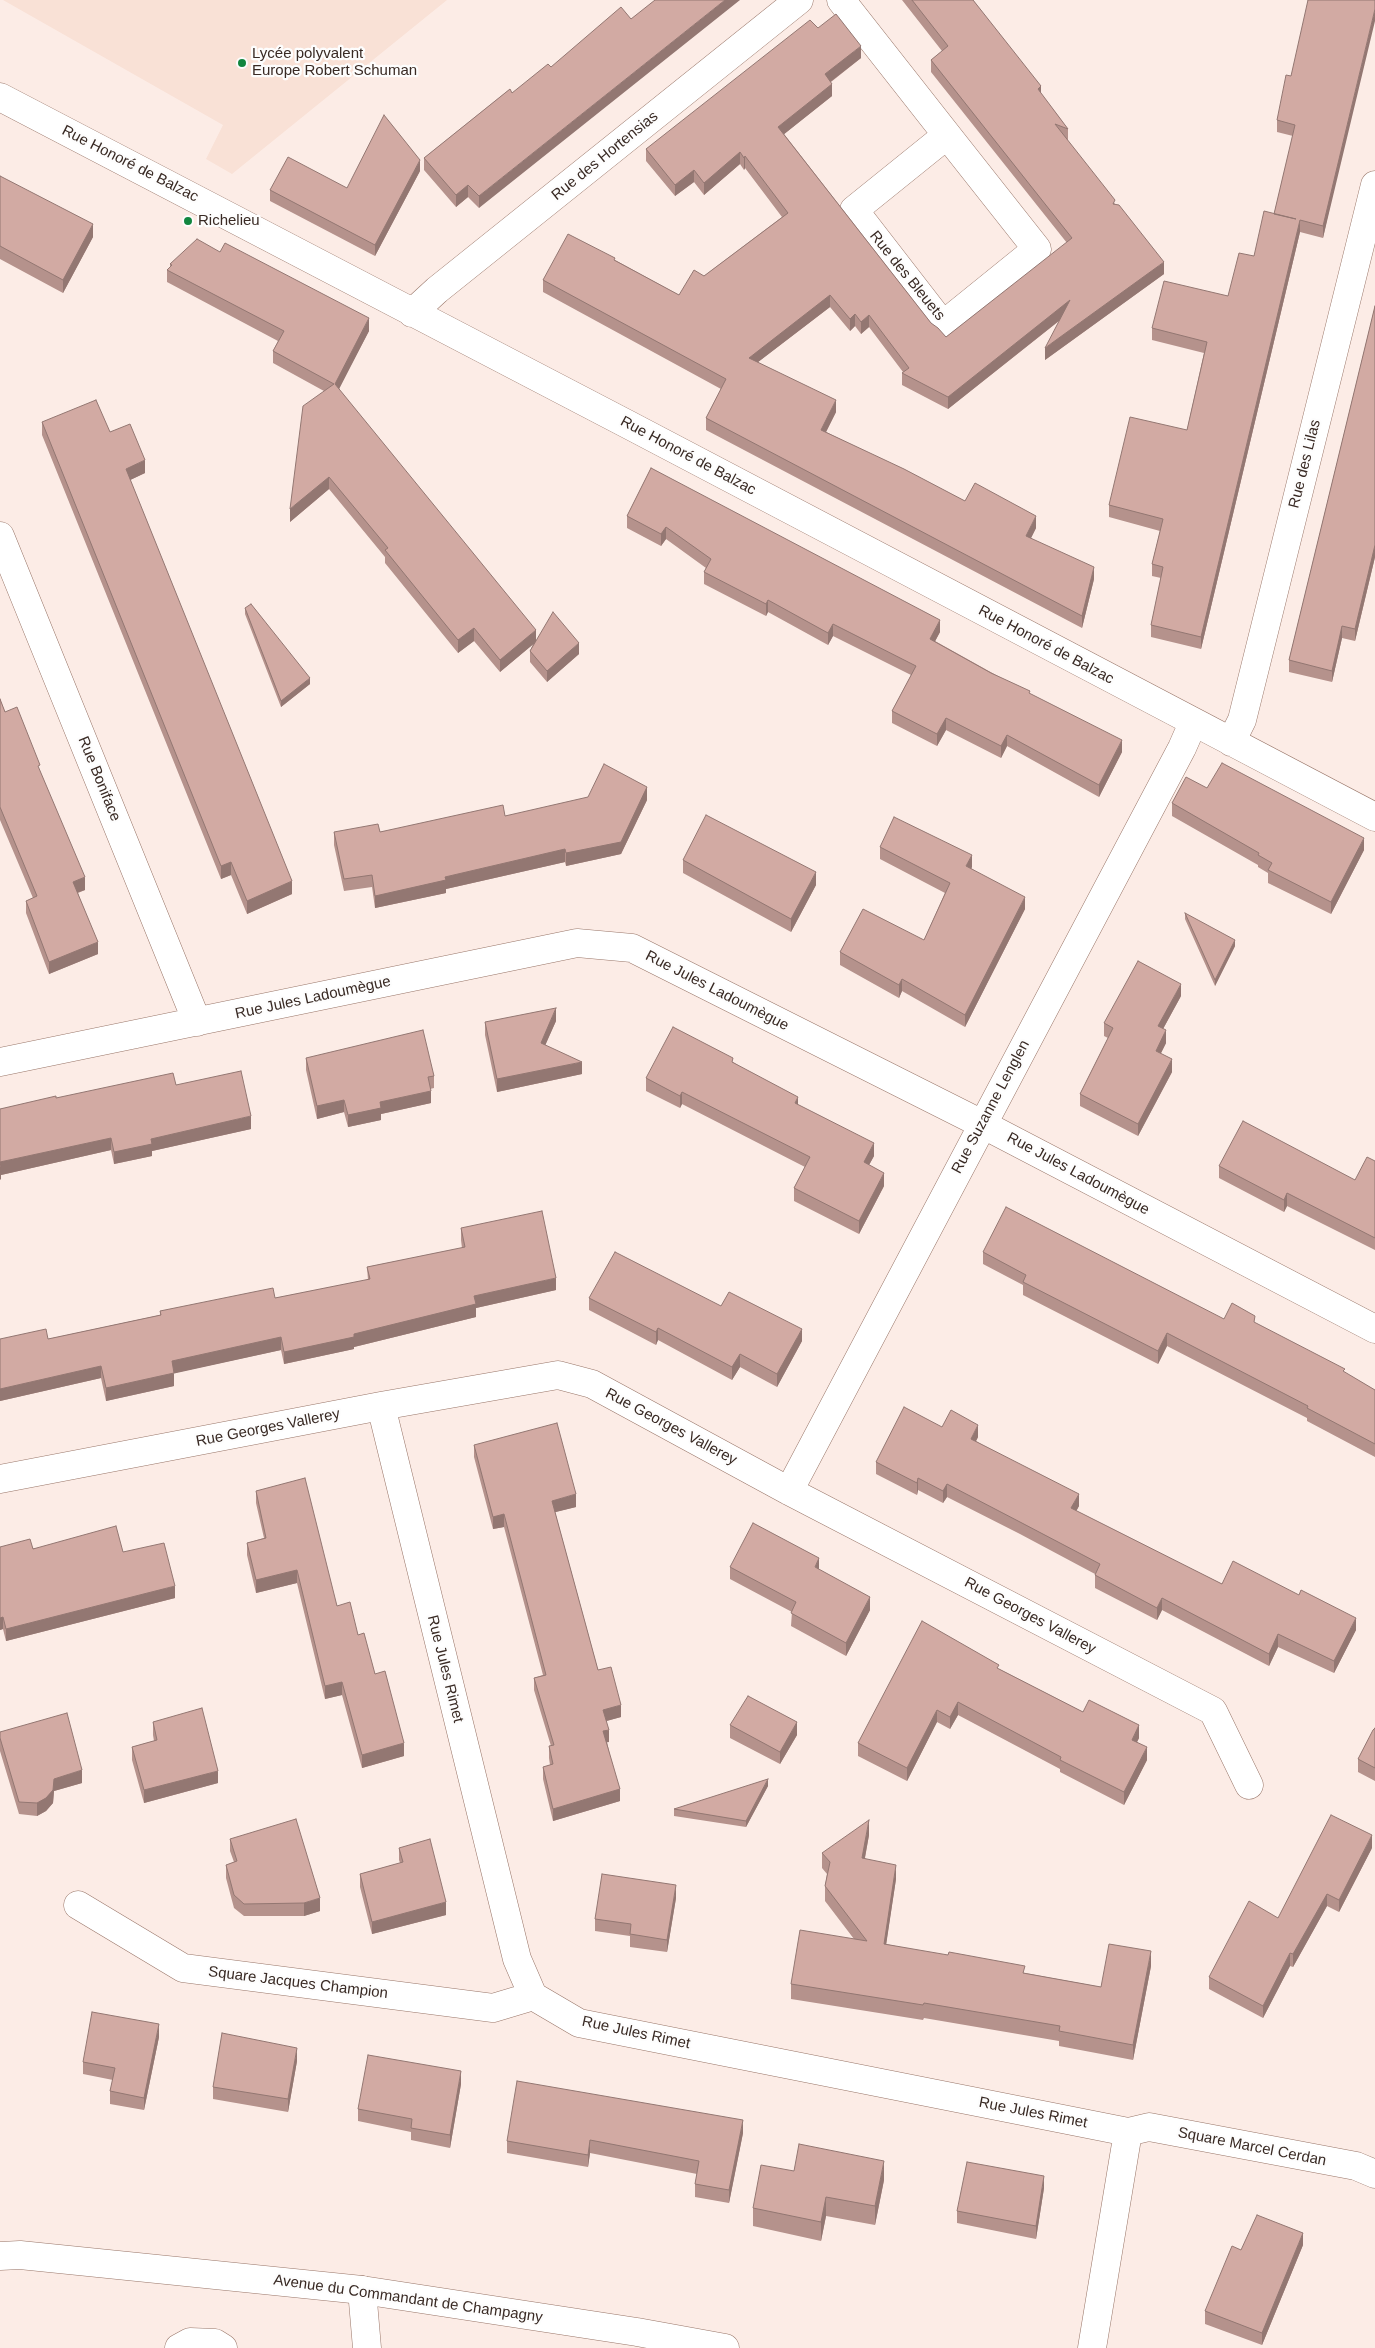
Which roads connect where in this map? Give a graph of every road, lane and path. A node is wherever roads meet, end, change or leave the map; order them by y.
1 (799, 0) edge
2 (841, 0) edge
3 (0, 97) edge
4 (947, 135) junction
5 (1375, 185) edge
6 (412, 312) junction
7 (0, 536) edge
8 (1193, 723) junction
9 (1231, 742) junction
10 (1375, 817) edge
11 (197, 1022) junction
12 (0, 1062) edge
13 (982, 1124) junction
14 (1375, 1330) edge
15 (381, 1406) junction
16 (0, 1479) edge
17 (789, 1490) junction
18 (1249, 1785) dead end
19 (78, 1905) dead end
20 (533, 1996) junction
21 (1128, 2132) junction
22 (1375, 2174) edge
23 (0, 2256) edge
24 (362, 2290) junction
25 (179, 2348) edge
26 (223, 2348) edge
27 (366, 2348) edge
28 (725, 2348) edge
29 (1092, 2348) edge

1 - 6 street, Rue des Hortensias
2 - 4 street, Rue des Bleuets
3 - 6 street, Rue Honoré de Balzac
4 - 4 street, Rue des Bleuets
5 - 9 street, Rue des Lilas
6 - 8 street, Rue Honoré de Balzac
7 - 11 street, Rue Boniface
8 - 9 street, Rue Honoré de Balzac
8 - 13 street, Rue Suzanne Lenglen
9 - 10 street, Rue Honoré de Balzac
11 - 12 street, Rue Jules Ladoumègue
11 - 13 street, Rue Jules Ladoumègue
13 - 14 street, Rue Jules Ladoumègue
13 - 17 street, Rue Suzanne Lenglen
15 - 16 street, Rue Georges Vallerey
15 - 17 street, Rue Georges Vallerey
15 - 20 street, Rue Jules Rimet
17 - 18 street, Rue Georges Vallerey
19 - 20 street, Square Jacques Champion
20 - 21 street, Rue Jules Rimet
21 - 22 street, Square Marcel Cerdan
21 - 29 street
23 - 24 street, Avenue du Commandant de Champagny
24 - 27 street
24 - 28 street, Avenue du Commandant de Champagny
25 - 26 street

